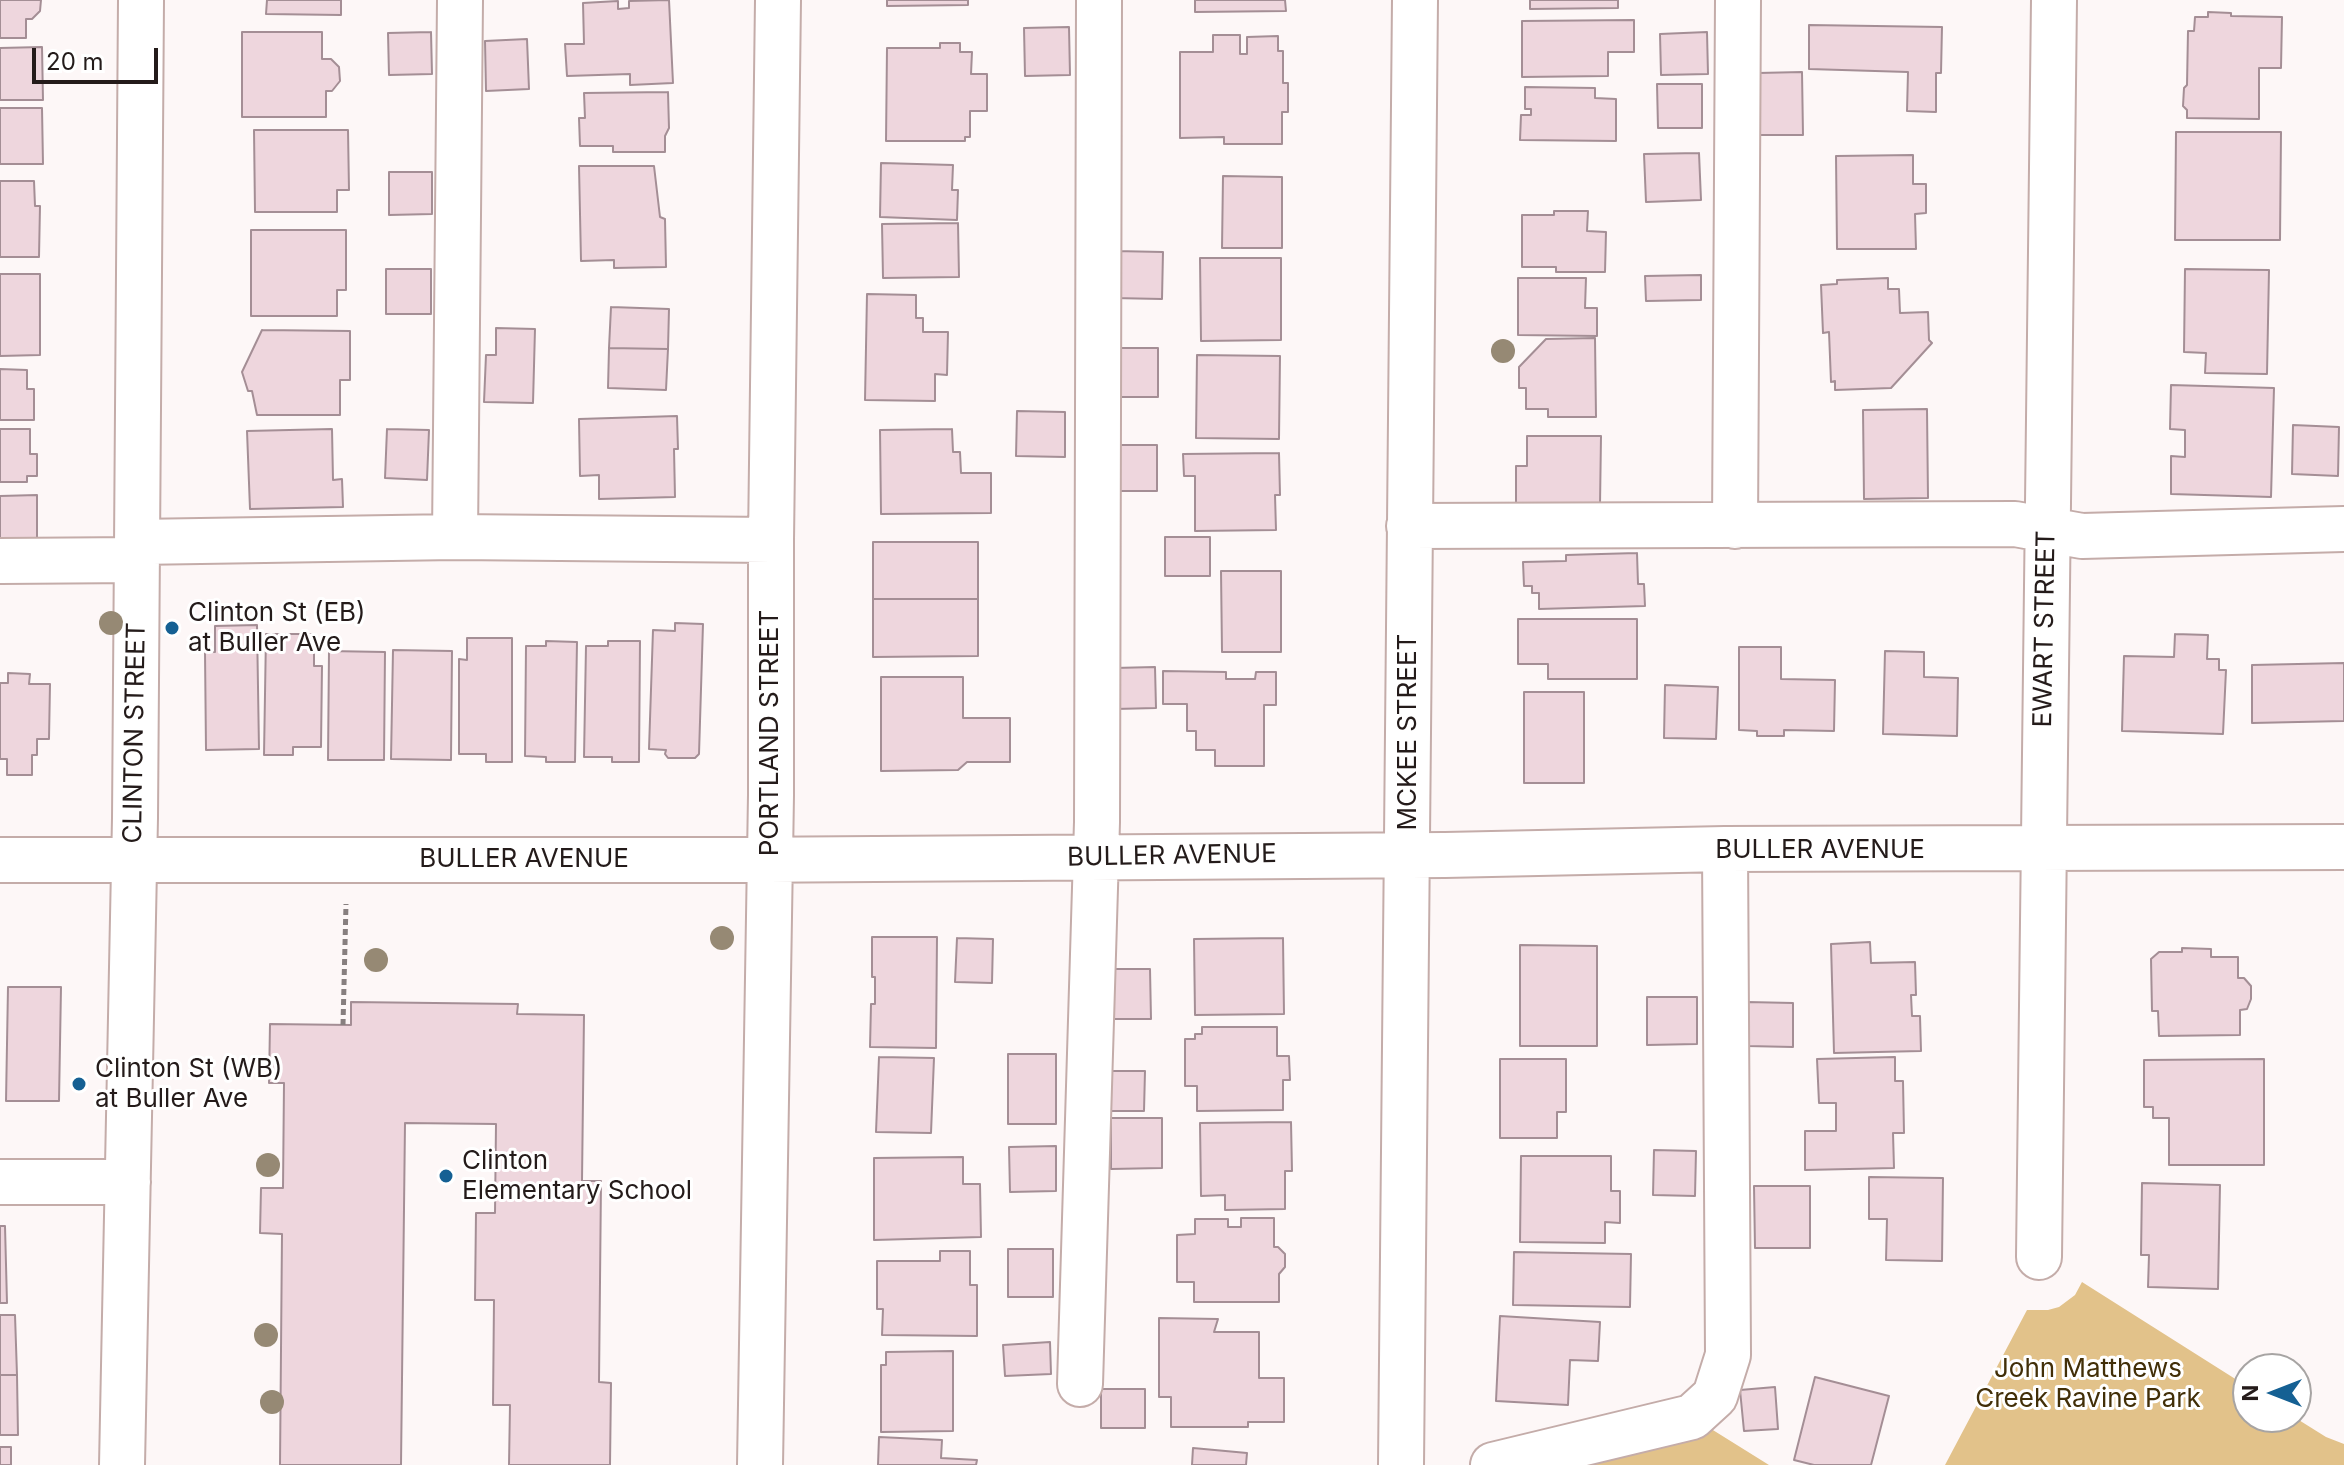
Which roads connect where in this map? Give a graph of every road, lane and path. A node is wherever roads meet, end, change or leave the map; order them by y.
1 (141, 0) edge
2 (460, 0) edge
3 (778, 0) edge
4 (1099, 0) edge
5 (1415, 0) edge
6 (1738, 0) edge
7 (2054, 0) edge
8 (1409, 526) junction
9 (1735, 526) junction
10 (2344, 529) edge
11 (2046, 530) junction
12 (455, 537) junction
13 (771, 540) junction
14 (137, 551) junction
15 (0, 561) edge
16 (2344, 847) edge
17 (1725, 849) junction
18 (2043, 849) junction
19 (1407, 855) junction
20 (1096, 857) junction
21 (769, 859) junction
22 (0, 860) edge
23 (132, 860) junction
24 (347, 891) dead end
25 (343, 1025) dead end
26 (0, 1182) edge
27 (128, 1182) junction
28 (2039, 1257) dead end
29 (1080, 1384) dead end
30 (122, 1465) edge
31 (760, 1465) edge
32 (1401, 1465) edge
33 (1493, 1465) edge

1 - 14 street, CLINTON STREET
2 - 12 street
3 - 13 street, PORTLAND STREET
4 - 20 street
5 - 8 street, MCKEE STREET
6 - 9 street
7 - 11 street, EWART STREET
8 - 9 street
8 - 19 street, MCKEE STREET
9 - 11 street
10 - 11 street
11 - 18 street, EWART STREET
12 - 13 street
12 - 14 street
13 - 21 street, PORTLAND STREET
14 - 15 street
14 - 23 street, CLINTON STREET
16 - 18 street, BULLER AVENUE
17 - 18 street, BULLER AVENUE
17 - 19 street, BULLER AVENUE
17 - 33 street
18 - 28 street, EWART STREET
19 - 20 street, BULLER AVENUE
19 - 32 street, MCKEE STREET
20 - 21 street, BULLER AVENUE
20 - 29 street
21 - 23 street, BULLER AVENUE
21 - 31 street, PORTLAND STREET
22 - 23 street, BULLER AVENUE
23 - 27 street, CLINTON STREET
24 - 25 path
26 - 27 street
27 - 30 street, CLINTON STREET

